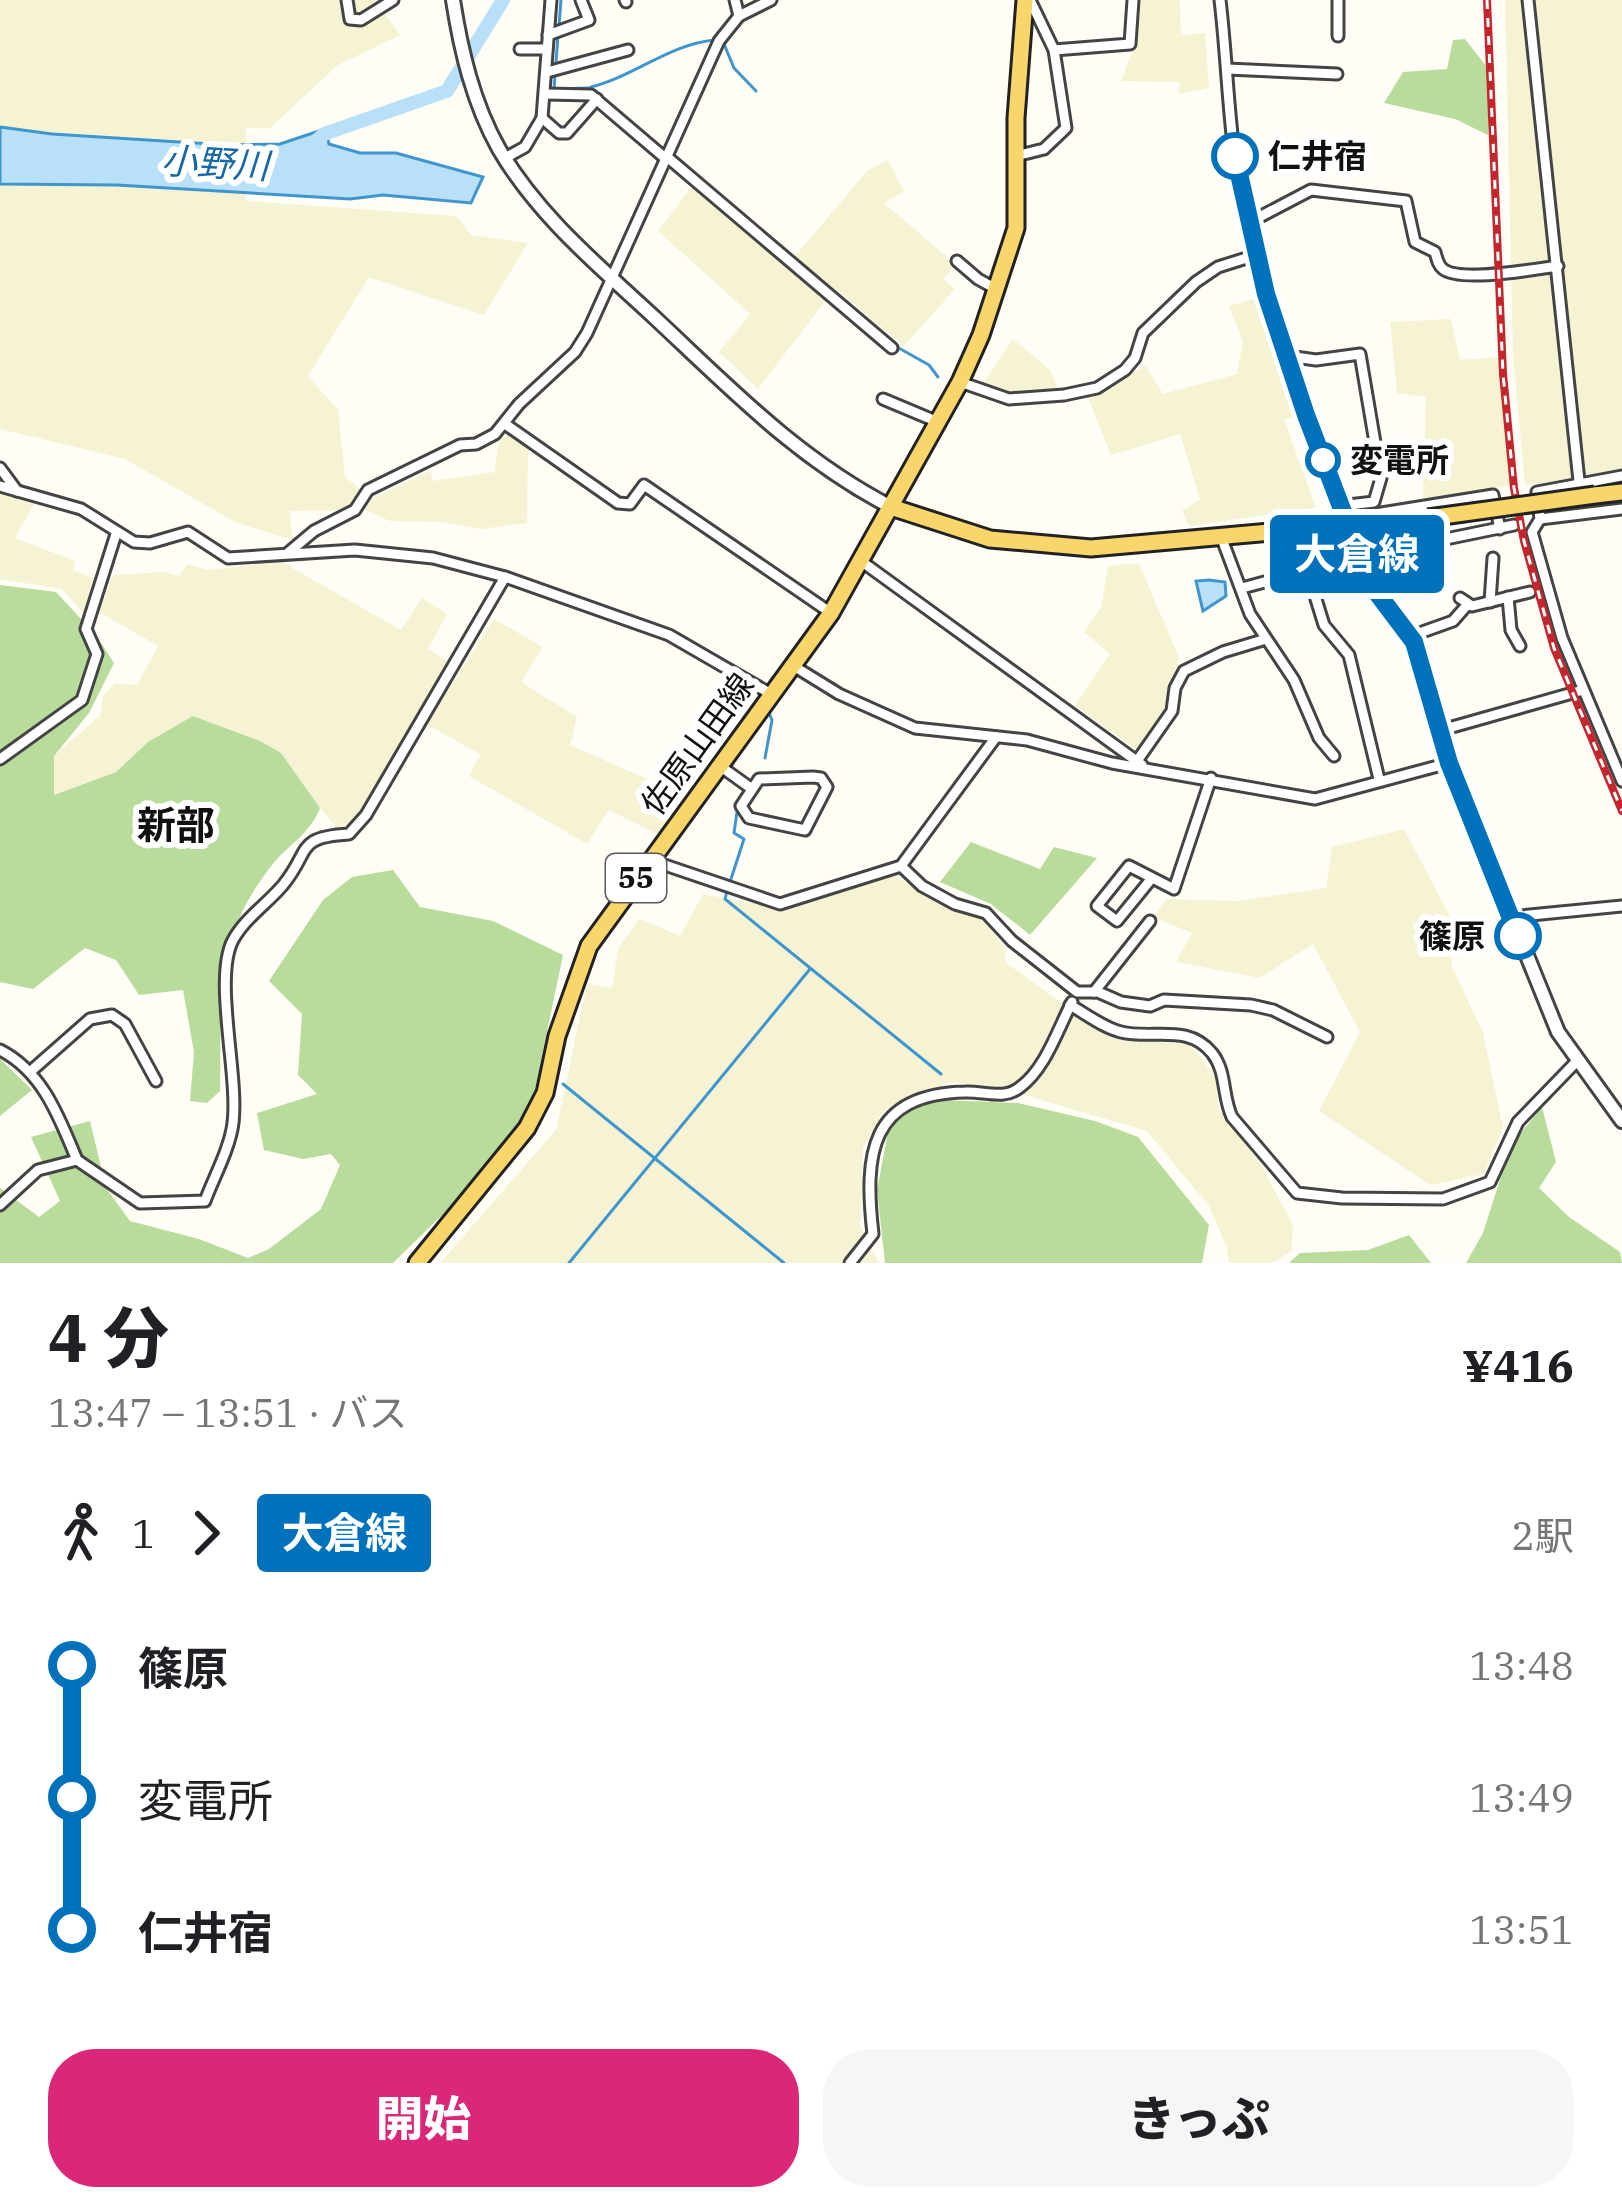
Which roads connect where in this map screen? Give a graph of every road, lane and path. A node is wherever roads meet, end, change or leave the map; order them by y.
1 (346, 0) edge
2 (393, 0) edge
3 (453, 0) edge
4 (551, 0) edge
5 (581, 0) edge
6 (735, 0) edge
7 (771, 0) edge
8 (1027, 0) edge
9 (1133, 0) edge
10 (1220, 0) edge
11 (1338, 0) edge
12 (1528, 0) edge
13 (378, 5) edge
14 (740, 16) junction
15 (548, 35) junction
16 (1338, 36) dead end
17 (520, 49) dead end
18 (547, 50) junction
19 (628, 50) dead end
20 (1054, 50) junction
21 (1227, 69) junction
22 (548, 72) junction
23 (1336, 74) dead end
24 (546, 94) junction
25 (597, 100) junction
26 (542, 118) junction
27 (666, 155) junction
28 (1016, 156) junction
29 (505, 158) junction
30 (1248, 223) junction
31 (1256, 255) junction
32 (957, 261) dead end
33 (1558, 266) junction
34 (611, 277) junction
35 (997, 289) junction
36 (892, 348) dead end
37 (1288, 356) junction
38 (960, 382) junction
39 (883, 399) dead end
40 (938, 422) junction
41 (505, 424) junction
42 (0, 468) edge
43 (1622, 476) edge
44 (1579, 481) junction
45 (0, 486) edge
46 (17, 491) junction
47 (1622, 492) edge
48 (1340, 506) junction
49 (891, 507) junction
50 (1622, 509) edge
51 (1540, 520) junction
52 (1514, 525) dead end
53 (1350, 527) junction
54 (1500, 529) junction
55 (116, 534) junction
56 (1222, 539) junction
57 (289, 552) junction
58 (1358, 557) junction
59 (1493, 558) dead end
60 (861, 561) junction
61 (1307, 570) junction
62 (505, 577) junction
63 (1242, 588) junction
64 (1530, 592) dead end
65 (1508, 597) junction
66 (1490, 602) junction
67 (831, 613) junction
68 (1411, 636) junction
69 (1265, 640) junction
70 (1520, 646) dead end
71 (792, 665) junction
72 (1583, 690) junction
73 (771, 694) junction
74 (1438, 731) junction
75 (995, 736) junction
76 (1334, 756) dead end
77 (0, 759) edge
78 (1449, 763) junction
79 (1142, 764) junction
80 (720, 766) junction
81 (1211, 778) junction
82 (1379, 779) junction
83 (1622, 781) edge
84 (752, 789) junction
85 (650, 860) junction
86 (901, 866) junction
87 (1152, 878) junction
88 (1622, 906) edge
89 (1510, 917) junction
90 (1150, 921) dead end
91 (1077, 992) junction
92 (1094, 992) junction
93 (1070, 1005) junction
94 (1327, 1037) dead end
95 (0, 1050) edge
96 (1578, 1060) junction
97 (31, 1071) junction
98 (156, 1081) dead end
99 (1622, 1121) edge
100 (77, 1160) junction
101 (0, 1204) edge
102 (417, 1263) edge
103 (850, 1263) edge

1 - 13 street
2 - 13 street
3 - 29 street
4 - 15 street
5 - 15 street
6 - 14 street
7 - 14 street
8 - 20 street
8 - 28 main road, 佐原山田線 / 55
9 - 20 street
10 - 21 street
11 - 16 street
12 - 33 street
14 - 27 street
15 - 18 street
17 - 18 street
18 - 22 street
19 - 22 street
20 - 28 street
21 - 23 street
21 - 30 street
22 - 24 street
24 - 25 street
24 - 26 street
25 - 26 street
25 - 27 street
26 - 29 street
27 - 34 street
27 - 36 street
28 - 35 main road, 佐原山田線 / 55
29 - 34 street
30 - 31 street
30 - 33 street
31 - 37 street
31 - 38 street
32 - 35 street
33 - 44 street
34 - 41 street
34 - 49 street
35 - 38 main road, 佐原山田線 / 55
37 - 48 street
37 - 48 street
38 - 40 main road, 佐原山田線 / 55
39 - 40 street
40 - 49 main road, 佐原山田線 / 55
41 - 57 street
41 - 67 street
42 - 46 street
43 - 44 street
44 - 51 street
45 - 46 street
46 - 55 street
47 - 53 main road, bridge
48 - 53 street
49 - 56 main road
49 - 60 main road, 佐原山田線 / 55
50 - 51 street
51 - 72 street
52 - 54 street
53 - 54 street
53 - 56 main road
53 - 58 street
54 - 58 street
55 - 57 street
55 - 77 street
56 - 63 street
57 - 62 street
58 - 61 street
58 - 68 street
59 - 66 street
60 - 67 main road, 佐原山田線 / 55
60 - 79 street
61 - 63 street
61 - 82 street
62 - 73 street
62 - 100 street
63 - 69 street
64 - 65 street
65 - 66 street
65 - 70 street
66 - 68 street
67 - 71 main road, 佐原山田線 / 55
68 - 74 street
69 - 76 street
69 - 79 street
71 - 73 main road, 佐原山田線 / 55
71 - 75 street
72 - 74 street
72 - 83 street
73 - 80 main road, 佐原山田線 / 55
74 - 78 street
75 - 79 street
75 - 86 street
78 - 82 street
78 - 89 street
79 - 81 street
80 - 84 street
80 - 85 main road, 佐原山田線 / 55
81 - 82 street
81 - 87 street
84 - 84 street
85 - 86 street
85 - 102 main road, 佐原山田線 / 55
86 - 91 street
87 - 87 street
88 - 89 street
89 - 96 street
90 - 92 street
91 - 92 street
91 - 93 street
92 - 94 street
93 - 96 street
93 - 103 street
95 - 97 street
96 - 99 street
97 - 98 street
97 - 100 street
100 - 101 street

